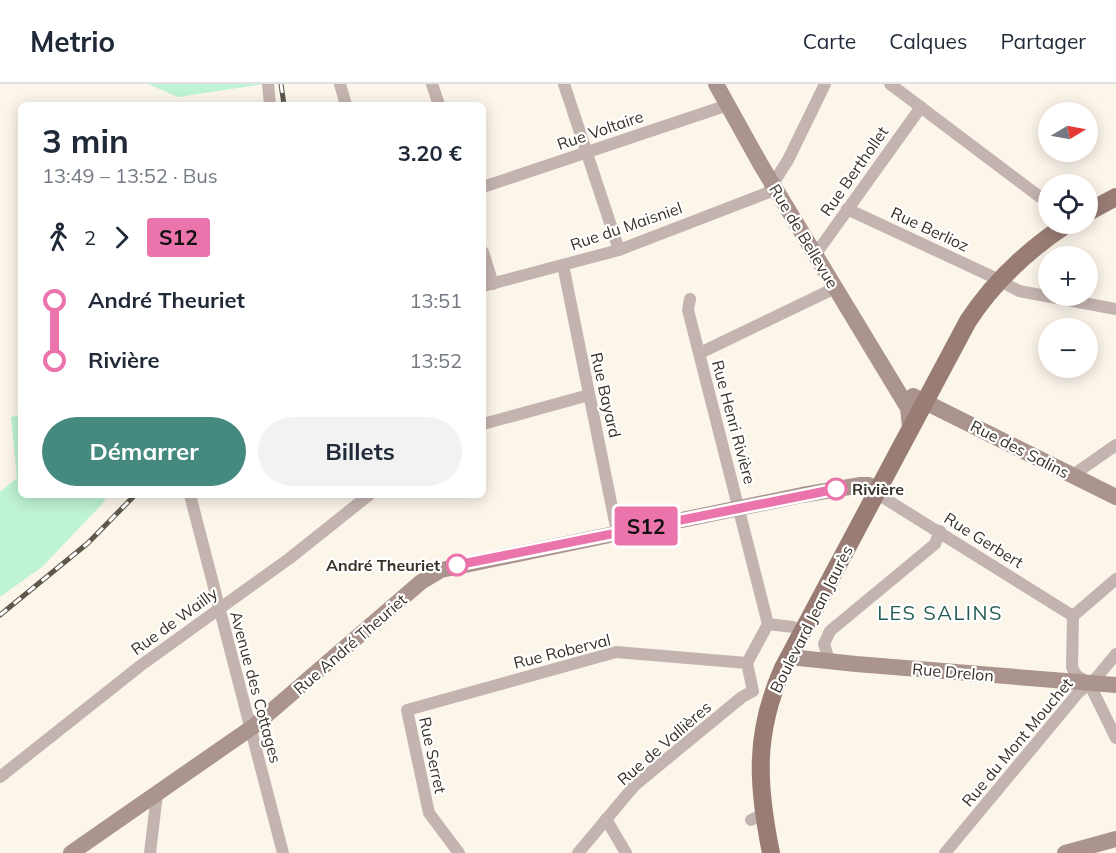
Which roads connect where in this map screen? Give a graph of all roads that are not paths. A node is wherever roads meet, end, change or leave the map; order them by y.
1 (268, 84) edge
2 (340, 84) edge
3 (432, 84) edge
4 (564, 84) edge
5 (716, 84) edge
6 (825, 84) edge
7 (891, 84) edge
8 (270, 102) edge
9 (345, 102) edge
10 (437, 102) edge
11 (728, 105) junction
12 (921, 107) junction
13 (587, 152) junction
14 (772, 183) junction
15 (486, 186) edge
16 (1038, 195) edge
17 (1116, 197) edge
18 (1098, 207) edge
19 (847, 209) junction
20 (1053, 234) edge
21 (619, 250) junction
22 (815, 255) junction
23 (563, 265) junction
24 (998, 281) junction
25 (488, 285) edge
26 (835, 288) junction
27 (690, 299) dead end
28 (1116, 309) edge
29 (700, 353) junction
30 (895, 387) junction
31 (589, 395) junction
32 (924, 402) junction
33 (486, 423) edge
34 (910, 427) junction
35 (1116, 445) edge
36 (1073, 476) junction
37 (876, 493) junction
38 (1116, 497) edge
39 (191, 498) edge
40 (365, 498) edge
41 (739, 507) junction
42 (940, 531) junction
43 (617, 532) junction
44 (1116, 579) edge
45 (219, 608) junction
46 (1073, 616) junction
47 (768, 624) junction
48 (801, 632) junction
49 (790, 654) junction
50 (1116, 654) edge
51 (829, 660) junction
52 (747, 663) junction
53 (1089, 683) junction
54 (1116, 686) edge
55 (753, 691) junction
56 (460, 694) joint
57 (770, 700) junction
58 (250, 728) junction
59 (1116, 738) edge
60 (0, 777) edge
61 (157, 794) junction
62 (606, 819) junction
63 (1116, 839) edge
64 (71, 853) edge
65 (150, 853) edge
66 (283, 853) edge
67 (459, 853) edge
68 (578, 853) edge
69 (626, 853) edge
70 (771, 853) edge
71 (945, 853) edge
72 (1065, 853) edge

1 - 8 street
2 - 9 street
3 - 10 street
4 - 13 street
5 - 11 main road, Rue de Bellevue
6 - 14 street, Rue du Maisniel
7 - 12 street
11 - 13 street, Rue Voltaire
11 - 14 main road, Rue de Bellevue
12 - 16 street
12 - 19 street, Rue Berthollet
13 - 15 street, Rue Voltaire
13 - 21 street
14 - 21 street, Rue du Maisniel
14 - 22 main road, Rue de Bellevue
17 - 18 main road
19 - 22 street, Rue Berthollet
19 - 24 street, Rue Berlioz
20 - 24 main road, Boulevard Jean Jaurès
21 - 23 street, Rue du Maisniel
22 - 26 main road, Rue de Bellevue
23 - 25 street, Rue du Maisniel
23 - 31 street, Rue Bayard
24 - 28 street, Rue Berlioz
24 - 32 main road, Boulevard Jean Jaurès
26 - 29 street
26 - 30 main road, Rue de Bellevue
27 - 29 street, Rue Henri Rivière
29 - 41 street, Rue Henri Rivière
30 - 32 main road
30 - 34 main road, Rue de Bellevue
31 - 33 street
31 - 43 street, Rue Bayard
32 - 34 main road, Boulevard Jean Jaurès
32 - 36 main road, Rue des Salins
34 - 37 main road, Boulevard Jean Jaurès
35 - 36 street
36 - 38 main road, Rue des Salins
37 - 41 main road, Rue André Theuriet
37 - 42 street, Rue Gerbert
37 - 48 main road, Boulevard Jean Jaurès
39 - 45 street, Avenue des Cottages
40 - 45 street, Rue de Wailly
41 - 43 main road, Rue André Theuriet
41 - 47 street, Rue Henri Rivière
42 - 46 street, Rue Gerbert
42 - 51 street
43 - 58 main road, Rue André Theuriet
44 - 46 street
45 - 58 street, Avenue des Cottages
45 - 60 street, Rue de Wailly
46 - 53 street
47 - 48 street
47 - 52 street
48 - 49 main road, Boulevard Jean Jaurès
49 - 51 main road, Rue Drelon
49 - 57 main road, Boulevard Jean Jaurès
50 - 53 street, Rue du Mont Mouchet
51 - 53 main road, Rue Drelon
52 - 55 street
52 - 56 street, Rue Roberval
53 - 54 main road, Rue Drelon
53 - 59 street
53 - 71 street, Rue du Mont Mouchet
55 - 57 street
55 - 62 street, Rue de Vallières
56 - 67 street, Rue Serret
57 - 70 main road, Boulevard Jean Jaurès
58 - 61 main road, Rue André Theuriet
58 - 66 street, Avenue des Cottages
61 - 64 main road, Rue André Theuriet
61 - 65 street
62 - 68 street, Rue de Vallières
62 - 69 street
63 - 72 main road

